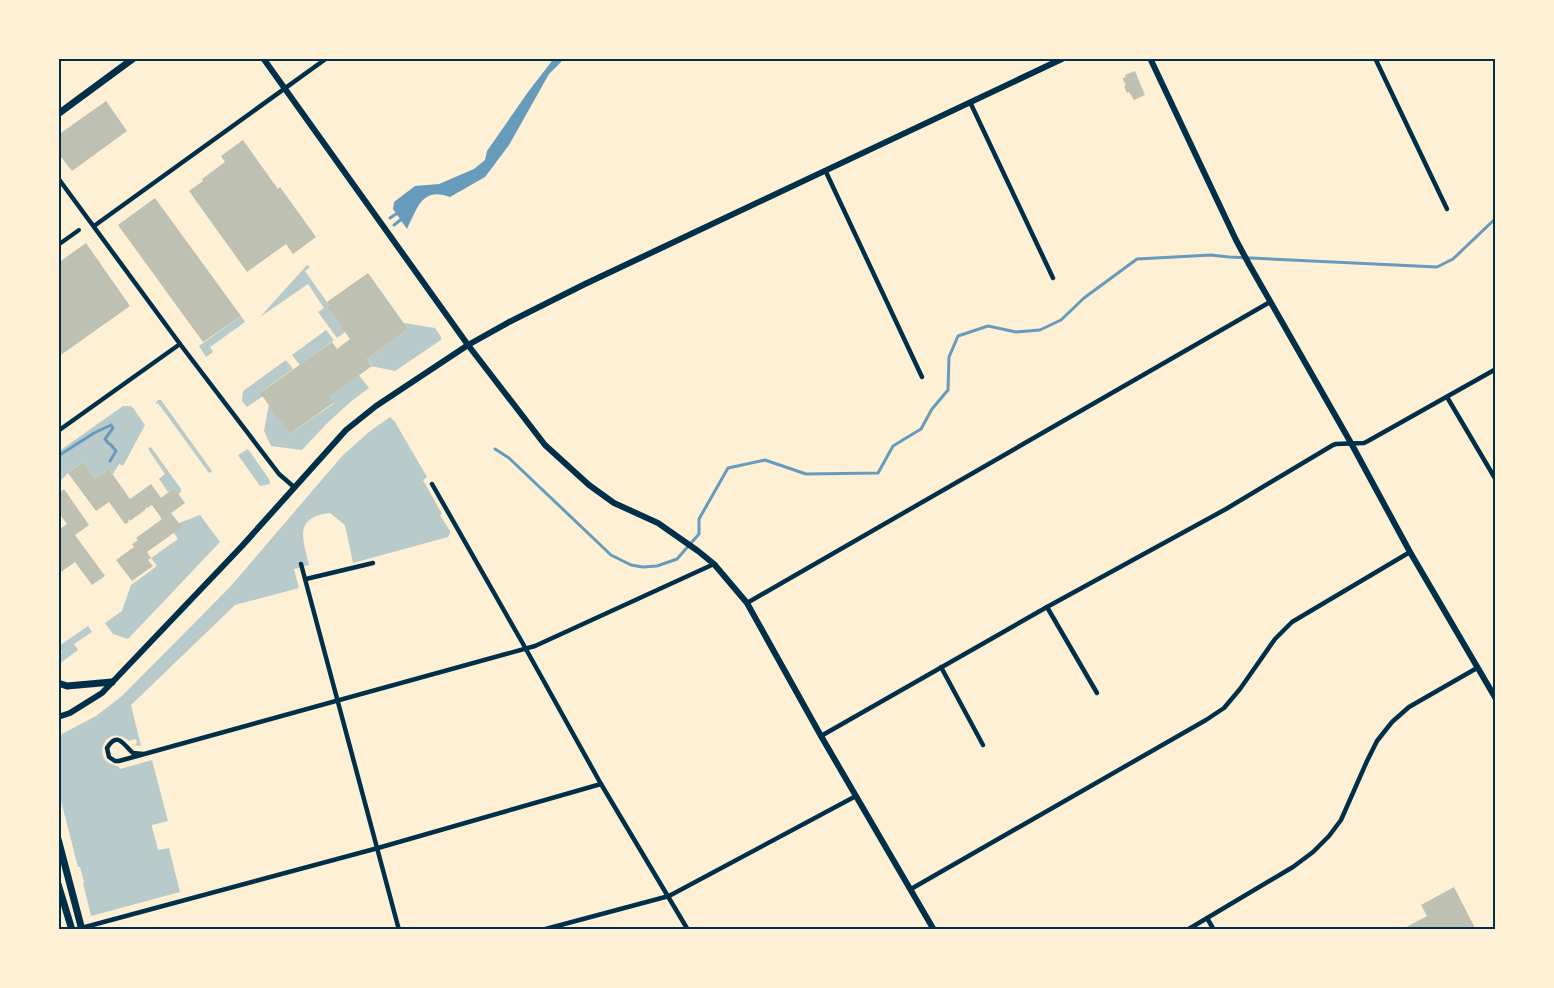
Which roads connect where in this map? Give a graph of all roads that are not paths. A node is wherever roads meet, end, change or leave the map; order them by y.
1 (134, 58) edge
2 (263, 58) edge
3 (327, 58) edge
4 (1064, 58) edge
5 (1150, 58) edge
6 (1376, 58) edge
7 (285, 88) junction
8 (970, 102) junction
9 (58, 114) edge
10 (826, 172) junction
11 (58, 178) edge
12 (1447, 209) dead end
13 (94, 226) junction
14 (79, 230) dead end
15 (58, 245) edge
16 (1053, 278) dead end
17 (1270, 302) junction
18 (180, 344) junction
19 (468, 345) junction
20 (1496, 369) edge
21 (922, 377) dead end
22 (1447, 397) junction
23 (58, 432) edge
24 (1351, 443) junction
25 (1496, 480) edge
26 (432, 484) dead end
27 (294, 487) junction
28 (1410, 552) junction
29 (373, 562) dead end
30 (301, 564) dead end
31 (714, 564) junction
32 (306, 579) junction
33 (747, 603) junction
34 (1047, 607) junction
35 (525, 649) junction
36 (941, 667) junction
37 (1477, 668) junction
38 (112, 682) junction
39 (58, 683) edge
40 (1097, 693) dead end
41 (1496, 699) edge
42 (338, 700) junction
43 (58, 717) edge
44 (821, 736) junction
45 (983, 745) dead end
46 (143, 754) junction
47 (601, 784) junction
48 (856, 796) junction
49 (58, 839) edge
50 (378, 848) junction
51 (58, 884) edge
52 (911, 889) junction
53 (669, 896) junction
54 (1207, 918) junction
55 (77, 929) edge
56 (399, 930) edge
57 (542, 930) edge
58 (688, 930) edge
59 (934, 930) edge
60 (1186, 930) edge
61 (1214, 930) edge

1 - 9 main road
2 - 7 street
3 - 7 street
4 - 8 street
5 - 17 street
6 - 12 street
7 - 13 street
7 - 19 street
8 - 10 street
8 - 16 street
10 - 19 street
10 - 21 street
11 - 13 street
13 - 18 street
14 - 15 street
17 - 24 street
17 - 33 street
18 - 23 street
18 - 27 street
19 - 27 street
19 - 31 street
20 - 22 street
22 - 24 street
22 - 25 street
24 - 28 street
24 - 34 street
26 - 35 street
27 - 38 street
28 - 37 street
28 - 52 street
29 - 32 street
30 - 32 street
31 - 33 street
31 - 35 street
32 - 42 street
33 - 44 street
34 - 36 street
34 - 40 street
35 - 42 street
35 - 47 street
36 - 44 street
36 - 45 street
37 - 41 street
37 - 54 street
38 - 39 main road
38 - 43 street
42 - 46 street
42 - 50 street
44 - 48 street
46 - 46 street
47 - 50 street
47 - 53 street
48 - 52 street
48 - 53 street
49 - 55 main road
50 - 55 street
50 - 56 street
51 - 55 main road
52 - 59 street
53 - 57 street
53 - 58 street
54 - 60 street
54 - 61 street

